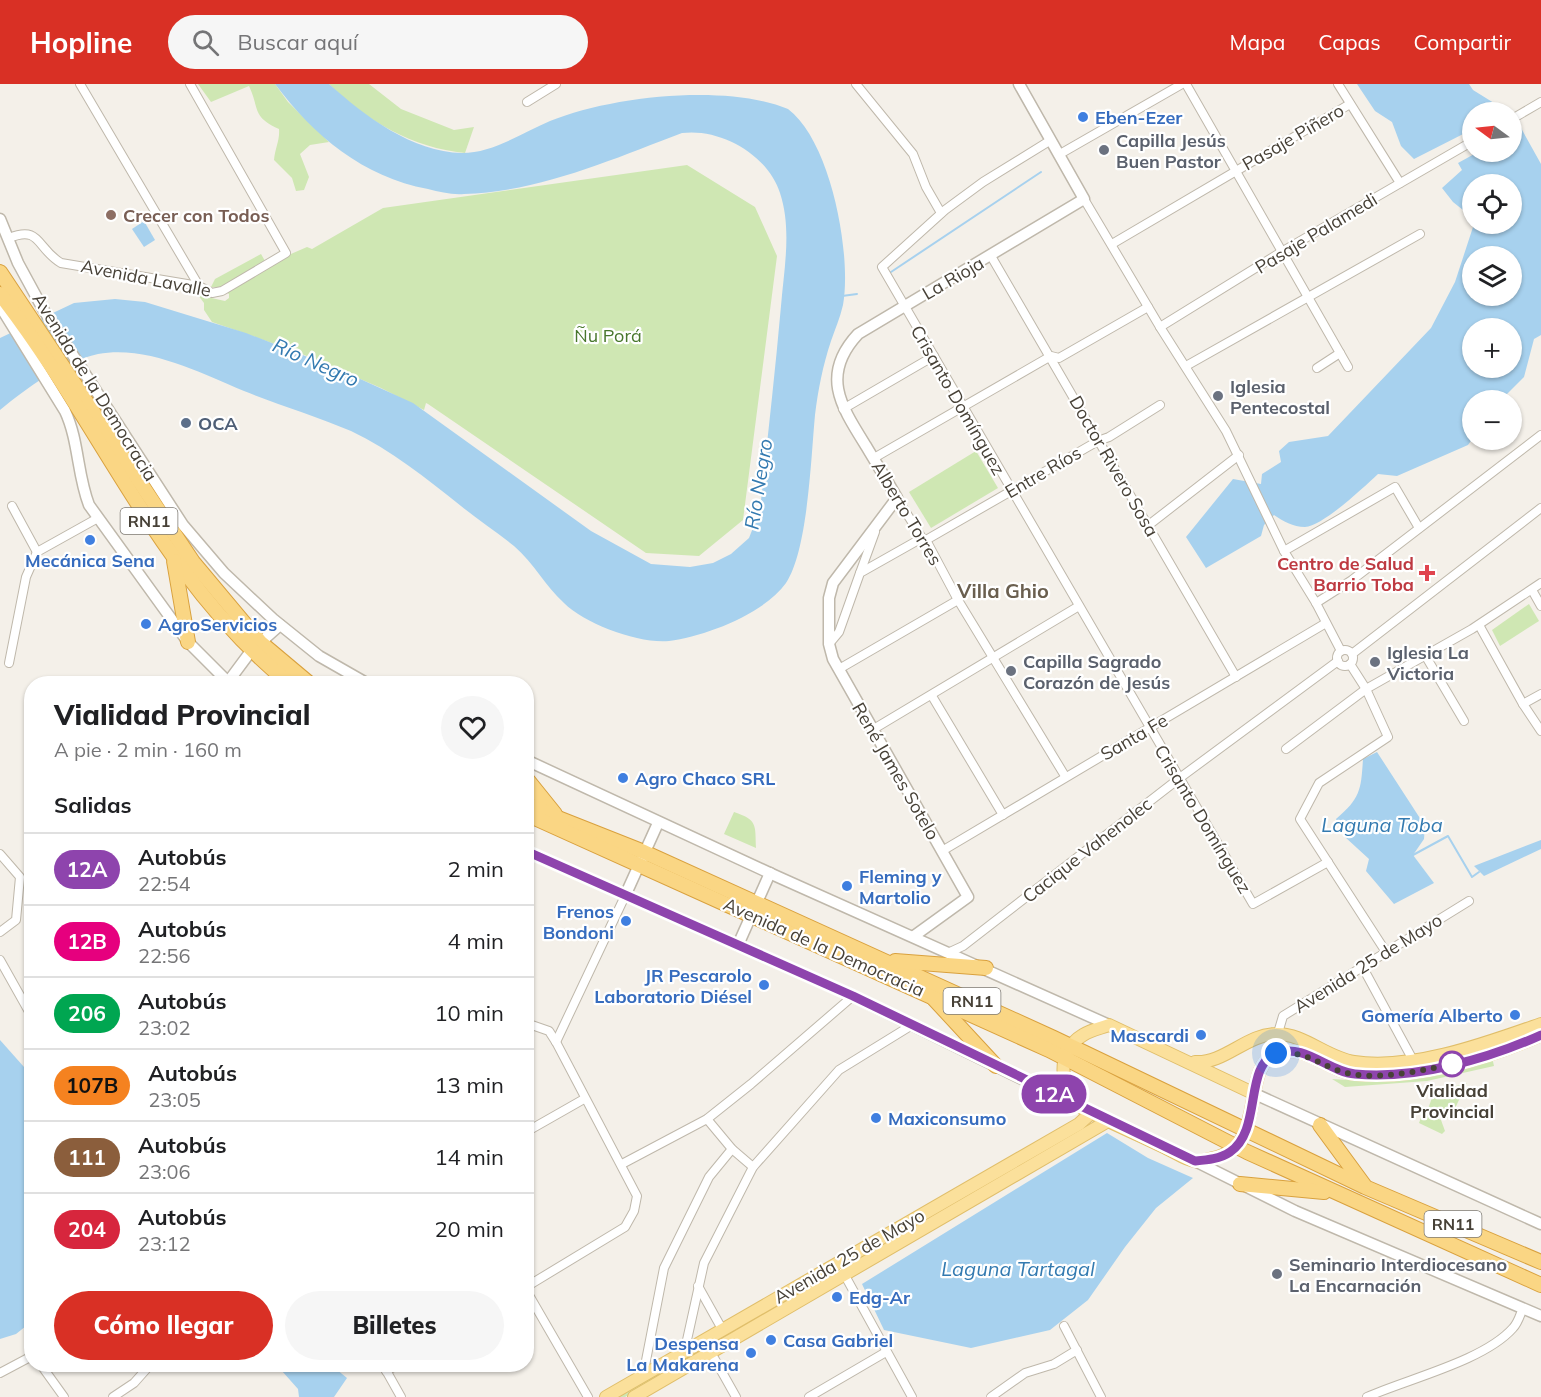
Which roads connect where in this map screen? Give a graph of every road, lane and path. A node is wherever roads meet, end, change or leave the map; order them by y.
1 (80, 84) edge
2 (190, 84) edge
3 (556, 84) edge
4 (856, 84) edge
5 (1019, 84) edge
6 (1182, 84) edge
7 (1186, 84) edge
8 (1338, 84) edge
9 (527, 102) dead end
10 (1541, 102) edge
11 (1350, 104) junction
12 (1522, 113) edge
13 (1051, 140) junction
14 (1462, 147) edge
15 (1060, 154) junction
16 (1236, 169) junction
17 (1400, 183) junction
18 (1084, 199) junction
19 (941, 213) junction
20 (0, 219) edge
21 (1420, 234) dead end
22 (9, 238) junction
23 (1112, 244) junction
24 (1283, 251) junction
25 (991, 256) junction
26 (0, 272) edge
27 (199, 286) junction
28 (0, 294) edge
29 (1309, 296) junction
30 (9, 307) edge
31 (904, 307) junction
32 (1148, 307) junction
33 (1160, 327) junction
34 (1340, 353) junction
35 (934, 356) junction
36 (1051, 356) junction
37 (1186, 366) junction
38 (1348, 367) dead end
39 (837, 369) joint
40 (1317, 369) dead end
41 (67, 380) junction
42 (1160, 405) dead end
43 (965, 407) junction
44 (843, 409) junction
45 (1541, 435) edge
46 (1098, 441) junction
47 (1239, 455) junction
48 (874, 458) junction
49 (1011, 490) junction
50 (897, 498) junction
51 (12, 506) dead end
52 (1541, 508) edge
53 (98, 518) junction
54 (878, 523) junction
55 (1150, 524) junction
56 (1419, 528) junction
57 (924, 539) junction
58 (1284, 551) junction
59 (37, 552) junction
60 (173, 559) junction
61 (860, 573) junction
62 (1541, 583) edge
63 (1532, 590) junction
64 (958, 600) junction
65 (1316, 603) junction
66 (1079, 606) junction
67 (1541, 606) edge
68 (1326, 623) junction
69 (280, 625) junction
70 (1479, 625) junction
71 (188, 642) junction
72 (829, 644) junction
73 (256, 646) junction
74 (1341, 651) junction
75 (1352, 654) junction
76 (1425, 655) junction
77 (994, 658) junction
78 (1338, 661) junction
79 (9, 663) dead end
80 (1350, 664) junction
81 (839, 669) junction
82 (222, 676) edge
83 (234, 676) edge
84 (283, 676) edge
85 (299, 676) edge
86 (354, 676) edge
87 (1236, 676) junction
88 (1366, 689) junction
89 (1541, 694) edge
90 (932, 696) junction
91 (1523, 704) junction
92 (1464, 721) dead end
93 (1149, 729) junction
94 (872, 730) junction
95 (1541, 731) edge
96 (1286, 749) dead end
97 (534, 764) edge
98 (1065, 776) junction
99 (1180, 777) junction
100 (534, 788) edge
101 (534, 807) edge
102 (1003, 815) junction
103 (534, 817) edge
104 (558, 818) junction
105 (658, 823) junction
106 (942, 851) junction
107 (0, 854) edge
108 (534, 855) edge
109 (641, 857) junction
110 (1328, 862) junction
111 (770, 873) junction
112 (625, 896) junction
113 (1469, 901) dead end
114 (755, 909) junction
115 (0, 932) edge
116 (914, 936) junction
117 (738, 945) junction
118 (950, 952) junction
119 (1386, 952) junction
120 (873, 956) junction
121 (0, 960) edge
122 (1362, 966) junction
123 (986, 969) junction
124 (931, 995) junction
125 (853, 996) junction
126 (24, 1003) edge
127 (1109, 1024) junction
128 (1541, 1024) edge
129 (912, 1025) junction
130 (534, 1026) edge
131 (1278, 1034) junction
132 (1541, 1035) edge
133 (556, 1042) junction
134 (1068, 1052) junction
135 (1191, 1062) junction
136 (996, 1066) junction
137 (1416, 1066) junction
138 (1255, 1094) junction
139 (584, 1099) junction
140 (1085, 1110) junction
141 (707, 1119) junction
142 (1108, 1121) junction
143 (1320, 1125) junction
144 (534, 1127) edge
145 (1246, 1129) junction
146 (1236, 1146) junction
147 (732, 1149) junction
148 (1195, 1161) junction
149 (622, 1164) junction
150 (753, 1167) junction
151 (1240, 1184) junction
152 (1365, 1187) junction
153 (1341, 1195) junction
154 (1541, 1224) edge
155 (838, 1262) junction
156 (1541, 1262) edge
157 (845, 1275) junction
158 (534, 1284) edge
159 (1541, 1285) edge
160 (698, 1286) junction
161 (534, 1303) edge
162 (1523, 1308) junction
163 (1541, 1316) edge
164 (1064, 1326) dead end
165 (722, 1329) junction
166 (708, 1346) junction
167 (690, 1349) junction
168 (1077, 1350) junction
169 (886, 1352) junction
170 (24, 1360) edge
171 (46, 1372) edge
172 (144, 1372) edge
173 (386, 1372) edge
174 (0, 1373) edge
175 (643, 1376) junction
176 (636, 1396) edge
177 (64, 1397) edge
178 (113, 1397) edge
179 (401, 1397) edge
180 (588, 1397) edge
181 (606, 1397) edge
182 (736, 1397) edge
183 (809, 1397) edge
184 (912, 1397) edge
185 (991, 1397) edge
186 (1101, 1397) edge
187 (1367, 1397) edge

1 - 27 street
2 - 27 street, Avenida Lavalle
3 - 9 street
4 - 19 street
5 - 13 street
6 - 15 street
7 - 16 street
8 - 11 street
10 - 12 street
11 - 16 street, Pasaje Piñero
11 - 17 street
13 - 15 street
13 - 19 street
14 - 17 street, Pasaje Palamedi
15 - 18 street
16 - 23 street, Pasaje Piñero
16 - 24 street
17 - 24 street, Pasaje Palamedi
18 - 23 street
18 - 25 street, La Rioja
19 - 31 street, Crisanto Domínguez
20 - 22 street, Avenida de la Democracia / RN11
21 - 29 street
22 - 27 street, Avenida Lavalle
22 - 41 street, Avenida de la Democracia / RN11
23 - 32 street
24 - 29 street
24 - 33 street, Pasaje Palamedi
25 - 31 street, La Rioja
25 - 36 street, Doctor Rivero Sosa
26 - 30 highway, Avenida de la Democracia / RN11
28 - 30 highway, Avenida de la Democracia / RN11
29 - 34 street
29 - 37 street
30 - 41 highway, Avenida de la Democracia / RN11
30 - 41 street, Avenida de la Democracia
31 - 35 street, Crisanto Domínguez
31 - 39 street, La Rioja
32 - 33 street
32 - 36 street
33 - 37 street
34 - 38 street
34 - 40 street
35 - 43 street, Crisanto Domínguez
35 - 44 street
36 - 43 street
36 - 46 street, Doctor Rivero Sosa
37 - 47 street
39 - 44 street, Alberto Torres
41 - 53 street, Avenida de la Democracia
41 - 60 highway, Avenida de la Democracia / RN11
41 - 69 street, Avenida de la Democracia / RN11
41 - 73 highway, Avenida de la Democracia / RN11
42 - 46 street, Entre Ríos
43 - 48 street
43 - 49 street, Crisanto Domínguez
44 - 48 street, Alberto Torres
45 - 56 street
46 - 49 street, Entre Ríos
46 - 55 street, Doctor Rivero Sosa
47 - 55 street
47 - 58 street
48 - 50 street, Alberto Torres
49 - 57 street, Entre Ríos
49 - 66 street, Crisanto Domínguez
50 - 54 street
50 - 57 street, Alberto Torres
51 - 59 street
52 - 75 street
53 - 59 street
53 - 71 street, Avenida de la Democracia
54 - 61 street
54 - 72 street
55 - 87 street, Doctor Rivero Sosa
56 - 58 street
56 - 65 street
57 - 61 street, Entre Ríos
57 - 64 street, Alberto Torres
58 - 65 street
59 - 79 street
60 - 71 highway
60 - 73 highway, Avenida de la Democracia / RN11
61 - 72 street
62 - 63 street
63 - 67 street
63 - 70 street
64 - 77 street, Alberto Torres
64 - 81 street
65 - 68 street
66 - 77 street
66 - 93 street, Crisanto Domínguez
68 - 74 street
68 - 87 street, Santa Fe
69 - 73 street
69 - 86 street, Avenida de la Democracia / RN11
70 - 76 street
70 - 91 street
71 - 82 street, Avenida de la Democracia
72 - 81 street, René James Sotelo
73 - 83 street
73 - 84 highway, Avenida de la Democracia / RN11
73 - 85 highway, Avenida de la Democracia / RN11
74 - 75 street
74 - 78 street
75 - 80 street
76 - 88 street
76 - 92 street
77 - 90 street
77 - 98 street, Alberto Torres
78 - 80 street
78 - 99 street, Cacique Vahenolec
80 - 88 street
81 - 94 street, René James Sotelo
87 - 93 street, Santa Fe
88 - 96 street
88 - 110 street
89 - 91 street
90 - 94 street
90 - 102 street
91 - 95 street
93 - 98 street, Santa Fe
93 - 99 street, Crisanto Domínguez
94 - 106 street, René James Sotelo
97 - 105 street, RN11
98 - 102 street, Santa Fe
99 - 110 street, Crisanto Domínguez
99 - 118 street, Cacique Vahenolec
100 - 104 highway
101 - 104 highway, Avenida de la Democracia / RN11
102 - 106 street, Santa Fe
103 - 109 highway, Avenida de la Democracia / RN11
104 - 109 highway, Avenida de la Democracia / RN11
105 - 109 street
105 - 111 street, RN11
106 - 116 street, René James Sotelo
107 - 115 street
108 - 112 street, Avenida de la Democracia
109 - 112 street
109 - 114 highway, Avenida de la Democracia / RN11
110 - 119 street
111 - 114 street
111 - 116 street, RN11
112 - 117 street, Avenida de la Democracia
112 - 133 street
113 - 119 street, Avenida 25 de Mayo
114 - 117 street
114 - 120 highway, Avenida de la Democracia / RN11
114 - 124 highway, Avenida de la Democracia / RN11
116 - 118 street, RN11
117 - 125 street, Avenida de la Democracia
118 - 123 street, RN11
119 - 122 street, Avenida 25 de Mayo
120 - 123 highway, RN11
120 - 134 highway, Avenida de la Democracia / RN11
121 - 126 street
122 - 131 street, Avenida 25 de Mayo
122 - 137 street
123 - 127 street, RN11
124 - 134 highway, Avenida de la Democracia / RN11
124 - 136 highway
125 - 129 street, Avenida de la Democracia
125 - 141 street
127 - 134 main road
127 - 135 main road, RN11
128 - 137 main road, Avenida 25 de Mayo
129 - 136 street, Avenida de la Democracia
129 - 150 street
130 - 133 street
131 - 135 main road
131 - 137 main road, Avenida 25 de Mayo
132 - 137 main road, Avenida 25 de Mayo
133 - 139 street
134 - 140 main road
134 - 145 highway, Avenida de la Democracia / RN11
134 - 146 highway, Avenida de la Democracia / RN11
135 - 138 main road, RN11
136 - 140 street, Avenida de la Democracia
137 - 138 main road, Avenida 25 de Mayo
138 - 143 street, RN11
138 - 145 main road, Avenida 25 de Mayo
139 - 144 street
139 - 149 street
140 - 142 main road
140 - 155 main road, Avenida 25 de Mayo
141 - 147 street
141 - 149 street
142 - 148 main road
142 - 157 main road, Avenida 25 de Mayo
143 - 152 highway
143 - 154 street, RN11
145 - 146 main road, Avenida 25 de Mayo
145 - 152 highway, Avenida de la Democracia / RN11
146 - 148 main road
146 - 153 highway, Avenida de la Democracia / RN11
147 - 150 street
147 - 175 street
148 - 151 street
149 - 158 street
150 - 160 street
151 - 153 highway
151 - 162 street
152 - 156 highway, Avenida de la Democracia / RN11
153 - 159 highway, Avenida de la Democracia / RN11
155 - 157 street
155 - 165 main road, Avenida 25 de Mayo
157 - 166 main road, Avenida 25 de Mayo
157 - 169 street
160 - 165 street
160 - 167 street
161 - 180 street
162 - 163 street
162 - 187 street
164 - 168 street
165 - 166 main road, Avenida 25 de Mayo
166 - 167 main road, Avenida 25 de Mayo
166 - 176 main road, Avenida 25 de Mayo
166 - 182 street
167 - 175 main road, Avenida 25 de Mayo
168 - 185 street
168 - 186 street
169 - 183 street
169 - 184 street
170 - 174 street
171 - 177 street
172 - 178 street
173 - 179 street
175 - 181 main road, Avenida 25 de Mayo

